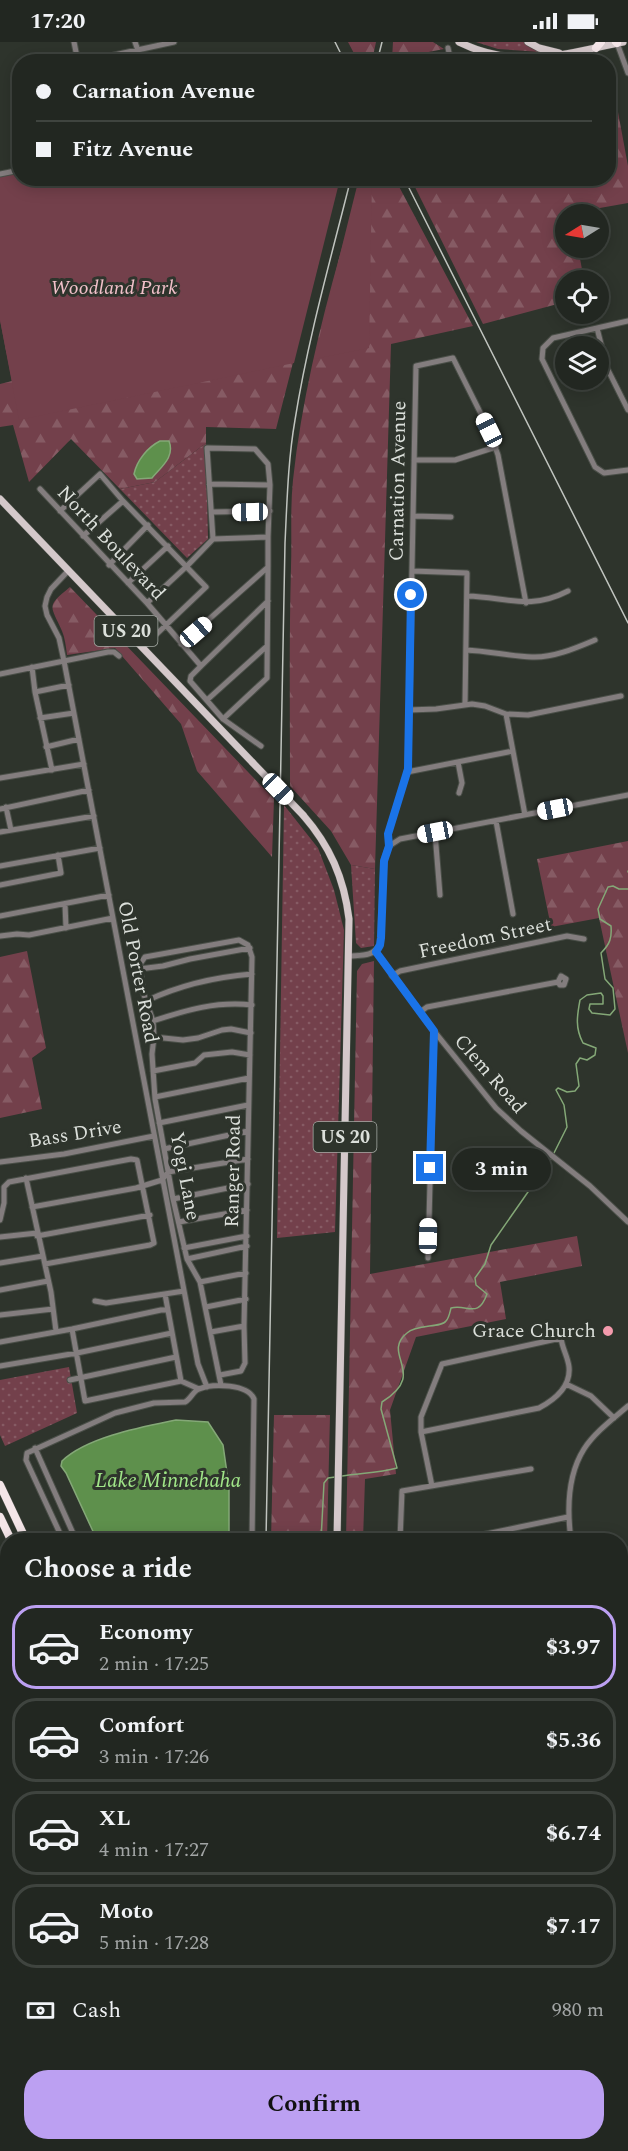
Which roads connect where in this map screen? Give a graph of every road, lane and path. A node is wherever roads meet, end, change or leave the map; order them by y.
1 (135, 42) edge
2 (174, 42) edge
3 (459, 42) edge
4 (528, 42) edge
5 (618, 42) edge
6 (598, 45) edge
7 (448, 48) dead end
8 (138, 50) junction
9 (119, 54) edge
10 (139, 54) edge
11 (449, 54) edge
12 (494, 54) edge
13 (567, 54) joint
14 (628, 74) edge
15 (628, 321) edge
16 (597, 328) junction
17 (628, 410) edge
18 (495, 447) junction
19 (414, 460) junction
20 (628, 470) edge
21 (209, 484) junction
22 (270, 485) junction
23 (40, 489) dead end
24 (0, 499) edge
25 (123, 501) junction
26 (60, 511) junction
27 (270, 511) junction
28 (212, 512) junction
29 (413, 516) junction
30 (451, 517) dead end
31 (148, 525) junction
32 (268, 535) junction
33 (83, 536) junction
34 (213, 539) junction
35 (168, 546) junction
36 (110, 565) junction
37 (187, 566) junction
38 (268, 567) junction
39 (68, 571) junction
40 (411, 572) junction
41 (128, 583) junction
42 (568, 591) dead end
43 (467, 596) junction
44 (268, 601) junction
45 (147, 603) junction
46 (526, 603) junction
47 (165, 625) junction
48 (595, 640) dead end
49 (181, 644) junction
50 (267, 646) junction
51 (143, 648) junction
52 (466, 650) junction
53 (119, 656) dead end
54 (64, 661) junction
55 (201, 666) junction
56 (32, 667) junction
57 (0, 674) edge
58 (69, 685) junction
59 (35, 692) junction
60 (621, 696) dead end
61 (207, 700) junction
62 (465, 704) junction
63 (409, 710) junction
64 (74, 713) junction
65 (506, 714) junction
66 (40, 718) junction
67 (223, 719) junction
68 (79, 740) junction
69 (261, 746) dead end
70 (46, 747) junction
71 (513, 751) junction
72 (458, 762) junction
73 (84, 764) junction
74 (52, 770) junction
75 (408, 772) junction
76 (0, 778) edge
77 (89, 790) junction
78 (459, 793) dead end
79 (628, 795) edge
80 (3, 808) edge
81 (525, 815) junction
82 (94, 816) junction
83 (496, 821) junction
84 (11, 830) junction
85 (0, 832) edge
86 (435, 832) junction
87 (389, 846) junction
88 (100, 848) junction
89 (58, 855) junction
90 (0, 866) edge
91 (0, 885) edge
92 (109, 895) junction
93 (440, 895) dead end
94 (65, 903) junction
95 (513, 914) dead end
96 (0, 916) edge
97 (113, 918) junction
98 (66, 928) junction
99 (0, 936) edge
100 (584, 939) dead end
101 (250, 948) junction
102 (376, 952) junction
103 (349, 956) junction
104 (140, 969) junction
105 (252, 974) junction
106 (392, 976) junction
107 (558, 982) dead end
108 (146, 1001) junction
109 (252, 1005) junction
110 (420, 1012) junction
111 (153, 1021) junction
112 (434, 1031) junction
113 (251, 1033) junction
114 (154, 1037) junction
115 (250, 1055) junction
116 (153, 1071) junction
117 (249, 1078) junction
118 (155, 1097) junction
119 (248, 1105) junction
120 (159, 1123) junction
121 (248, 1131) junction
122 (154, 1136) junction
123 (164, 1149) junction
124 (248, 1159) junction
125 (0, 1162) edge
126 (168, 1172) junction
127 (26, 1178) junction
128 (162, 1180) junction
129 (248, 1184) junction
130 (143, 1186) junction
131 (173, 1199) junction
132 (32, 1207) junction
133 (247, 1210) junction
134 (150, 1215) junction
135 (0, 1220) edge
136 (178, 1222) junction
137 (628, 1222) edge
138 (37, 1234) junction
139 (247, 1236) junction
140 (0, 1238) edge
141 (247, 1246) junction
142 (184, 1248) junction
143 (43, 1256) junction
144 (428, 1258) dead end
145 (188, 1259) junction
146 (0, 1263) edge
147 (45, 1264) junction
148 (246, 1273) junction
149 (48, 1281) junction
150 (200, 1282) junction
151 (0, 1290) edge
152 (184, 1291) junction
153 (165, 1294) junction
154 (246, 1299) junction
155 (95, 1301) dead end
156 (206, 1307) junction
157 (53, 1309) junction
158 (167, 1310) junction
159 (0, 1315) edge
160 (243, 1326) junction
161 (72, 1329) junction
162 (56, 1331) junction
163 (211, 1332) junction
164 (172, 1333) junction
165 (0, 1342) edge
166 (77, 1353) junction
167 (176, 1357) junction
168 (0, 1366) edge
169 (220, 1375) junction
170 (81, 1378) junction
171 (70, 1380) dead end
172 (182, 1381) junction
173 (566, 1384) junction
174 (221, 1385) junction
175 (207, 1388) junction
176 (199, 1389) junction
177 (628, 1406) edge
178 (614, 1418) junction
179 (421, 1432) junction
180 (35, 1449) junction
181 (531, 1469) dead end
182 (0, 1485) edge
183 (432, 1486) junction
184 (0, 1517) edge
185 (568, 1517) junction
186 (8, 1533) edge
187 (23, 1533) edge
188 (60, 1533) edge
189 (73, 1533) edge
190 (252, 1533) edge
191 (337, 1533) edge
192 (400, 1533) edge
193 (491, 1533) edge
194 (571, 1533) edge

1 - 8 street
2 - 8 street
3 - 12 main road
4 - 13 main road
5 - 6 main road
5 - 14 street
6 - 13 main road
7 - 11 street
8 - 9 street
8 - 10 street
15 - 16 street
16 - 17 street
16 - 20 street
18 - 19 street
18 - 19 street, Carnation Avenue
18 - 46 street
19 - 29 street, Carnation Avenue
21 - 22 street
21 - 22 street
21 - 28 street
22 - 27 street
23 - 26 street, North Boulevard
24 - 39 main road, US 20
25 - 26 street
25 - 31 street
25 - 33 street
26 - 33 street, North Boulevard
27 - 28 street
27 - 32 street
28 - 34 street
29 - 30 street
29 - 40 street, Carnation Avenue
31 - 35 street
31 - 36 street
32 - 34 street
32 - 38 street
33 - 36 street, North Boulevard
34 - 37 street
35 - 37 street
35 - 41 street
36 - 41 street, North Boulevard
37 - 45 street
37 - 47 street
38 - 44 street
38 - 49 street
39 - 51 main road, US 20
39 - 54 street, Old Porter Road
40 - 43 street
40 - 63 street, Carnation Avenue
41 - 45 street, North Boulevard
42 - 46 street
43 - 46 street
43 - 52 street
44 - 50 street
44 - 55 street
45 - 47 street, North Boulevard
47 - 49 street, North Boulevard
47 - 51 street
48 - 52 street
49 - 55 street, North Boulevard
50 - 61 street
50 - 67 street
51 - 103 main road, US 20, bridge
52 - 62 street
53 - 54 street
54 - 56 street
54 - 58 street, Old Porter Road
55 - 61 street
56 - 57 street
56 - 59 street
58 - 59 street
58 - 64 street, Old Porter Road
59 - 66 street
60 - 65 street
61 - 67 street
62 - 63 street
62 - 65 street
63 - 75 street, Carnation Avenue
64 - 66 street
64 - 68 street, Old Porter Road
65 - 71 street
66 - 70 street
67 - 69 street
68 - 70 street
68 - 73 street, Old Porter Road
70 - 74 street
71 - 72 street
71 - 81 street
72 - 75 street
72 - 78 street
73 - 74 street
73 - 77 street, Old Porter Road
74 - 76 street
75 - 87 street, Carnation Avenue
77 - 80 street
77 - 82 street, Old Porter Road
79 - 81 street
80 - 84 street
81 - 83 street
82 - 84 street
82 - 88 street, Old Porter Road
83 - 86 street
83 - 95 street
84 - 85 street
86 - 87 street
86 - 93 street
87 - 102 street
88 - 89 street
88 - 92 street, Old Porter Road
89 - 90 street
89 - 91 street
92 - 94 street
92 - 97 street, Old Porter Road
94 - 96 street
94 - 98 street
97 - 98 street
97 - 122 street, Old Porter Road
98 - 99 street
100 - 106 street, Freedom Street
101 - 104 street
101 - 104 street
101 - 105 street, Ranger Road
102 - 103 street
102 - 106 street, Clem Road
103 - 191 main road, US 20
104 - 108 street, Yogi Lane
105 - 108 street
105 - 109 street, Ranger Road
106 - 110 street, Clem Road
107 - 110 street
108 - 111 street, Yogi Lane
109 - 111 street
109 - 113 street, Ranger Road
110 - 112 street, Clem Road
111 - 114 street, Yogi Lane
112 - 137 street, Clem Road
112 - 144 street
113 - 114 street
113 - 115 street, Ranger Road
114 - 116 street, Yogi Lane
115 - 116 street
115 - 117 street, Ranger Road
116 - 118 street, Yogi Lane
117 - 118 street
117 - 119 street, Ranger Road
118 - 120 street, Yogi Lane
119 - 120 street
119 - 121 street, Ranger Road
120 - 123 street, Yogi Lane
121 - 123 street
121 - 124 street, Ranger Road
122 - 125 street, Bass Drive
122 - 128 street, Old Porter Road
123 - 126 street, Yogi Lane
124 - 126 street
124 - 129 street, Ranger Road
126 - 128 street
126 - 131 street, Yogi Lane
127 - 130 street
127 - 132 street
127 - 135 street
128 - 130 street
128 - 152 street, Old Porter Road
129 - 131 street
129 - 133 street, Ranger Road
130 - 132 street
130 - 134 street
131 - 136 street, Yogi Lane
132 - 138 street
133 - 136 street
133 - 139 street, Ranger Road
134 - 138 street
134 - 147 street
136 - 142 street, Yogi Lane
138 - 140 street
138 - 143 street
139 - 141 street, Ranger Road
139 - 142 street
141 - 145 street
141 - 148 street, Ranger Road
142 - 145 street, Yogi Lane
143 - 146 street
143 - 147 street
145 - 150 street, Yogi Lane
147 - 149 street
148 - 150 street
148 - 154 street, Ranger Road
149 - 151 street
149 - 157 street
150 - 156 street, Yogi Lane
152 - 153 street
152 - 175 street, Old Porter Road
153 - 155 street
153 - 158 street
154 - 156 street
154 - 160 street, Ranger Road
156 - 163 street, Yogi Lane
157 - 159 street
157 - 162 street
158 - 161 street
158 - 164 street
160 - 163 street
160 - 169 street, Ranger Road
161 - 162 street
161 - 166 street
162 - 165 street
163 - 169 street, Yogi Lane
164 - 166 street
164 - 167 street
166 - 168 street
166 - 170 street
167 - 170 street
167 - 172 street
169 - 174 street, Yogi Lane
170 - 171 street
170 - 172 street
172 - 176 street
173 - 178 street
173 - 179 street
173 - 179 street
174 - 175 street
174 - 190 street
175 - 176 street
176 - 180 street
177 - 178 street
178 - 185 street
179 - 183 street
180 - 188 street
180 - 189 street
181 - 183 street
182 - 187 highway
183 - 192 street
184 - 186 highway
185 - 193 street
185 - 194 street

